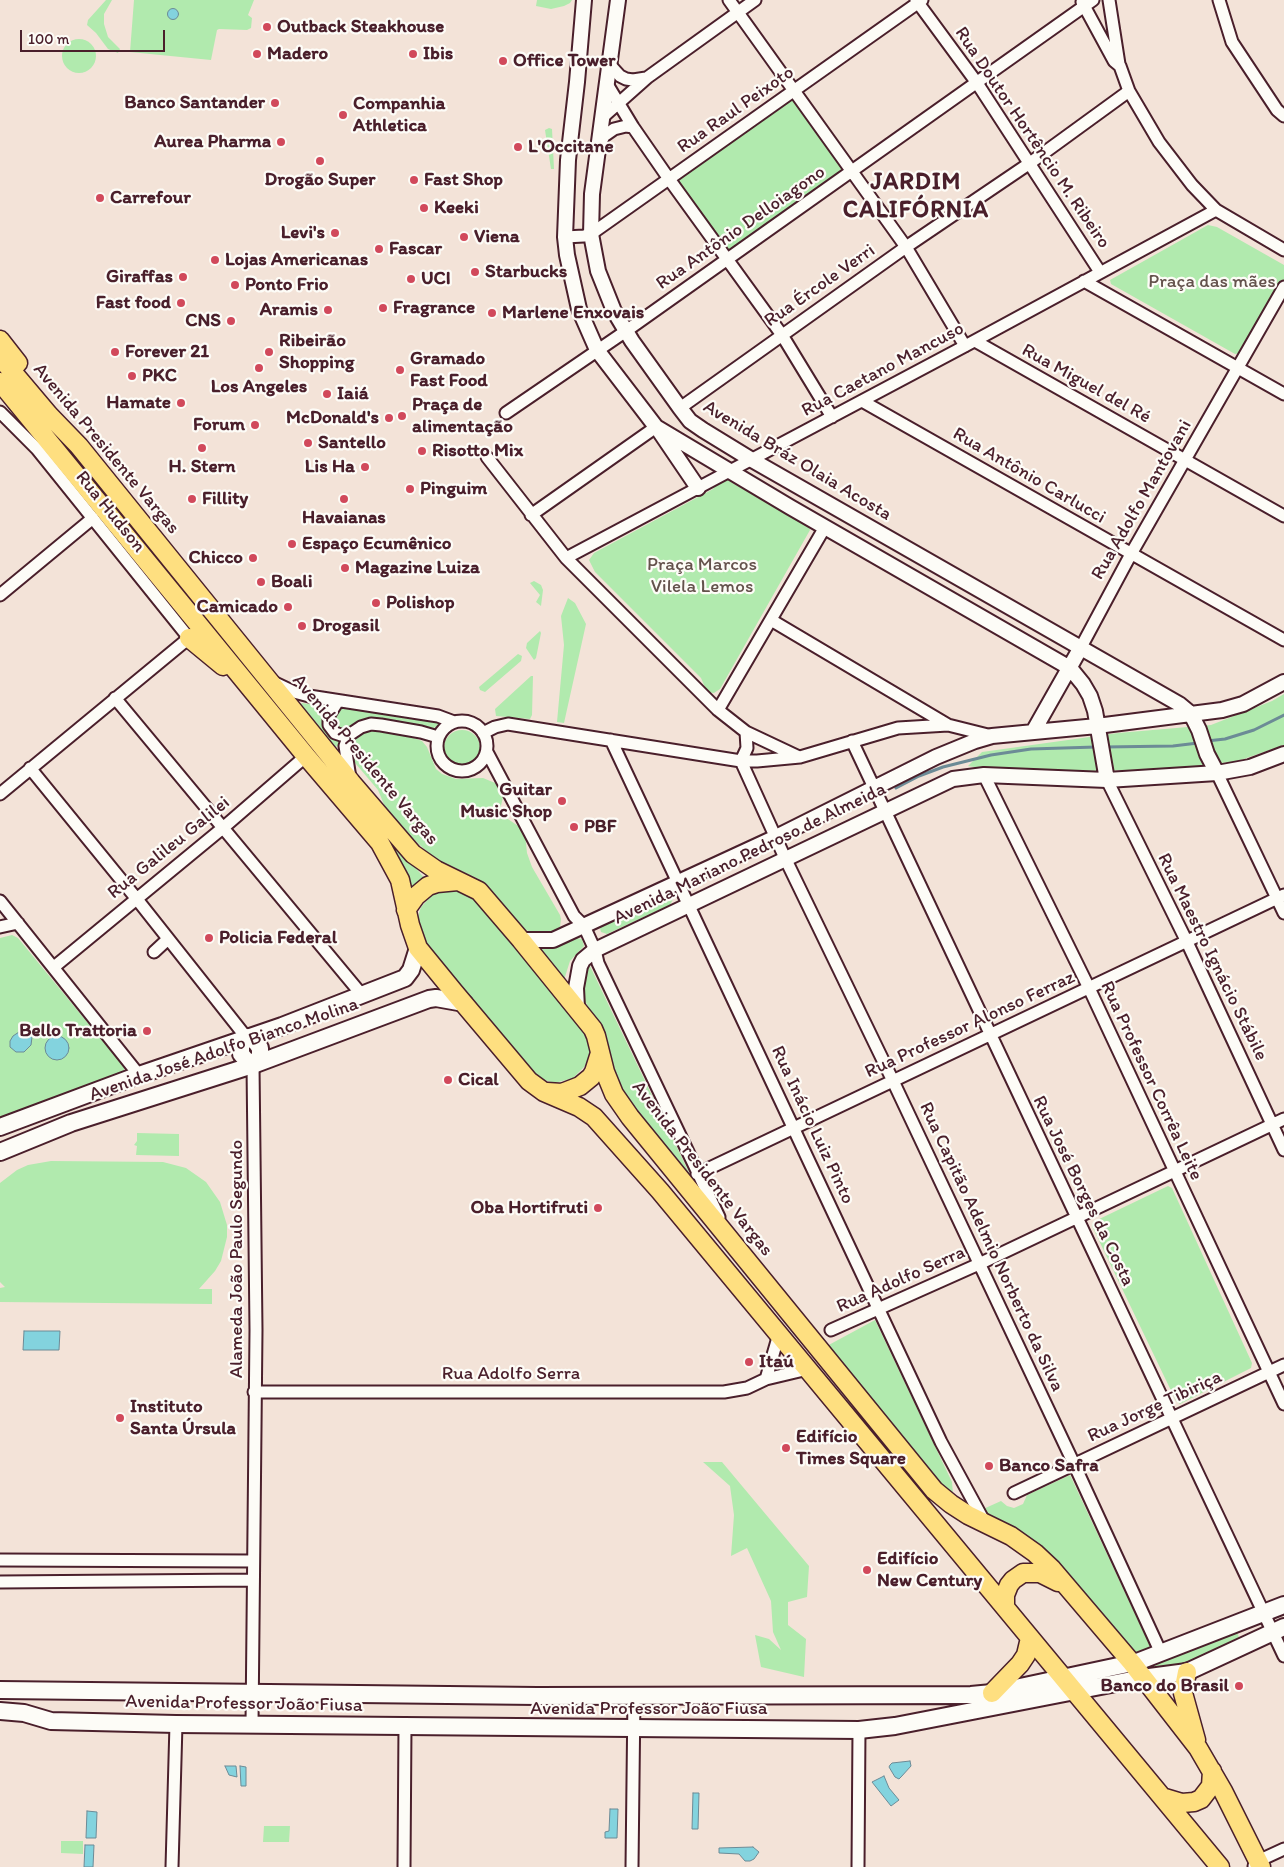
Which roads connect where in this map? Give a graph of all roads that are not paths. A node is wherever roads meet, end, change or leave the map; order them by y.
1 (584, 0) edge
2 (618, 0) edge
3 (729, 0) edge
4 (755, 0) edge
5 (1109, 0) edge
6 (1219, 0) edge
7 (919, 1) edge
8 (1086, 2) edge
9 (738, 12) junction
10 (610, 65) junction
11 (1120, 66) junction
12 (648, 77) junction
13 (977, 83) junction
14 (607, 84) junction
15 (794, 91) junction
16 (1129, 91) junction
17 (618, 103) junction
18 (1284, 116) edge
19 (603, 117) junction
20 (633, 127) junction
21 (598, 148) junction
22 (1030, 163) junction
23 (851, 172) junction
24 (669, 179) junction
25 (1216, 210) junction
26 (592, 234) junction
27 (565, 237) junction
28 (906, 247) junction
29 (1284, 250) edge
30 (727, 260) junction
31 (1100, 272) junction
32 (1084, 281) junction
33 (1284, 287) edge
34 (626, 331) junction
35 (782, 335) junction
36 (0, 340) edge
37 (970, 344) junction
38 (597, 350) junction
39 (0, 357) edge
40 (1239, 368) junction
41 (0, 382) edge
42 (1284, 394) edge
43 (862, 401) junction
44 (680, 408) junction
45 (0, 412) edge
46 (506, 413) dead end
47 (49, 415) junction
48 (832, 417) junction
49 (656, 427) junction
50 (487, 457) dead end
51 (752, 460) junction
52 (1185, 460) junction
53 (731, 472) junction
54 (698, 488) junction
55 (532, 515) junction
56 (1284, 516) edge
57 (93, 518) junction
58 (825, 527) junction
59 (1131, 554) junction
60 (566, 558) junction
61 (949, 573) junction
62 (932, 588) junction
63 (0, 595) edge
64 (770, 620) junction
65 (189, 638) junction
66 (1284, 640) edge
67 (1080, 649) junction
68 (1070, 668) junction
69 (268, 679) junction
70 (1284, 682) edge
71 (258, 695) junction
72 (115, 698) junction
73 (338, 701) junction
74 (718, 710) junction
75 (1191, 714) junction
76 (454, 722) junction
77 (948, 725) junction
78 (1097, 726) junction
79 (746, 732) junction
80 (1033, 732) junction
81 (483, 733) junction
82 (349, 735) junction
83 (992, 736) junction
84 (438, 737) junction
85 (611, 740) junction
86 (852, 741) junction
87 (487, 752) junction
88 (1284, 754) edge
89 (306, 756) junction
90 (800, 757) junction
91 (741, 761) junction
92 (30, 768) junction
93 (1217, 773) junction
94 (984, 775) junction
95 (1107, 780) junction
96 (351, 782) junction
97 (873, 788) junction
98 (0, 794) edge
99 (883, 811) junction
100 (224, 827) junction
101 (776, 837) junction
102 (785, 858) junction
103 (460, 881) junction
104 (677, 882) junction
105 (1280, 897) edge
106 (136, 898) junction
107 (0, 901) edge
108 (688, 905) junction
109 (406, 910) junction
110 (1284, 913) edge
111 (18, 923) junction
112 (584, 926) junction
113 (0, 927) edge
114 (168, 939) junction
115 (521, 940) junction
116 (1187, 942) junction
117 (418, 948) junction
118 (596, 950) junction
119 (154, 952) dead end
120 (54, 966) junction
121 (1089, 988) junction
122 (362, 995) junction
123 (464, 1003) junction
124 (577, 1008) junction
125 (989, 1035) junction
126 (246, 1037) junction
127 (600, 1053) junction
128 (254, 1065) junction
129 (139, 1075) junction
130 (893, 1081) junction
131 (544, 1092) junction
132 (62, 1103) junction
133 (1284, 1119) edge
134 (71, 1123) junction
135 (1272, 1125) junction
136 (0, 1127) edge
137 (795, 1128) junction
138 (1284, 1150) edge
139 (0, 1152) edge
140 (1174, 1172) junction
141 (697, 1174) junction
142 (1076, 1218) junction
143 (732, 1241) junction
144 (979, 1264) junction
145 (879, 1309) junction
146 (831, 1330) dead end
147 (779, 1334) junction
148 (1284, 1366) edge
149 (808, 1369) junction
150 (1269, 1373) junction
151 (766, 1379) junction
152 (254, 1392) junction
153 (1284, 1404) edge
154 (1172, 1418) junction
155 (1074, 1464) junction
156 (1014, 1493) dead end
157 (985, 1524) junction
158 (0, 1560) edge
159 (253, 1561) junction
160 (253, 1580) junction
161 (0, 1582) edge
162 (1065, 1586) junction
163 (1284, 1605) edge
164 (1005, 1607) junction
165 (1263, 1614) junction
166 (1278, 1629) edge
167 (1030, 1638) junction
168 (1161, 1653) junction
169 (1284, 1656) edge
170 (1132, 1663) junction
171 (1187, 1672) junction
172 (1142, 1678) junction
173 (1070, 1685) junction
174 (0, 1690) edge
175 (252, 1691) junction
176 (992, 1692) junction
177 (634, 1695) junction
178 (0, 1711) edge
179 (176, 1724) junction
180 (252, 1724) junction
181 (405, 1726) junction
182 (635, 1729) junction
183 (859, 1730) junction
184 (1198, 1748) junction
185 (1212, 1771) junction
186 (1162, 1797) junction
187 (1284, 1850) edge
188 (1257, 1865) edge
189 (172, 1867) edge
190 (404, 1867) edge
191 (632, 1867) edge
192 (858, 1867) edge
193 (1220, 1867) edge

1 - 27 street
2 - 10 street, Avenida Bráz Olaia Acosta
3 - 9 street, Rua Miguel del Ré
4 - 9 street
5 - 11 street
6 - 18 street
7 - 13 street, Rua Doutor Hortêncio M. Ribeiro
7 - 15 street, Rua Raul Peixoto
8 - 11 street
8 - 13 street, Rua Antônio Delloiagono
9 - 12 street
9 - 15 street, Rua Miguel del Ré
10 - 12 street
10 - 14 street, Avenida Bráz Olaia Acosta
11 - 16 street
12 - 17 street
13 - 22 street, Rua Doutor Hortêncio M. Ribeiro
13 - 23 street, Rua Antônio Delloiagono
14 - 17 street
14 - 19 street, Avenida Bráz Olaia Acosta
15 - 23 street, Rua Miguel del Ré
15 - 24 street, Rua Raul Peixoto
16 - 22 street, Rua Ércole Verri
16 - 25 street
17 - 19 street
17 - 20 street
19 - 21 street, Avenida Bráz Olaia Acosta
20 - 21 street
20 - 24 street
21 - 26 street, Avenida Bráz Olaia Acosta
22 - 28 street, Rua Ércole Verri
22 - 31 street, Rua Doutor Hortêncio M. Ribeiro
23 - 28 street, Rua Miguel del Ré
23 - 30 street, Rua Antônio Delloiagono
24 - 26 street, Rua Raul Peixoto
24 - 30 street
25 - 29 street
25 - 31 street, Rua Caetano Mancuso
26 - 27 street, Rua Raul Peixoto
26 - 34 street, Avenida Bráz Olaia Acosta
27 - 38 street
28 - 35 street, Rua Ércole Verri
28 - 37 street, Rua Miguel del Ré
30 - 34 street, Rua Antônio Delloiagono
30 - 35 street
31 - 32 street, Rua Caetano Mancuso
32 - 37 street, Rua Caetano Mancuso
32 - 40 street
33 - 40 street, Rua Adolfo Mantovani
34 - 38 street, Rua Antônio Delloiagono
34 - 44 street, Avenida Bráz Olaia Acosta
35 - 44 street, Rua Ércole Verri
35 - 48 street
36 - 47 main road
37 - 43 street, Rua Caetano Mancuso
37 - 52 street, Rua Miguel del Ré
38 - 46 street, Rua Antônio Delloiagono
38 - 49 street
39 - 47 main road, Avenida Presidente Vargas
40 - 42 street
40 - 52 street, Rua Adolfo Mantovani
41 - 71 main road, Avenida Presidente Vargas
43 - 48 street, Rua Caetano Mancuso
43 - 59 street, Rua Antônio Carlucci
44 - 51 street, Avenida Bráz Olaia Acosta
45 - 57 street, Rua Hudson
47 - 69 main road, Avenida Presidente Vargas
48 - 51 street, Rua Caetano Mancuso
49 - 53 street
49 - 54 street
49 - 55 street
50 - 55 street
51 - 53 street, Rua Caetano Mancuso
51 - 61 street, Avenida Bráz Olaia Acosta
52 - 56 street, Rua Miguel del Ré
52 - 59 street, Rua Adolfo Mantovani
53 - 54 street, Rua Caetano Mancuso
53 - 58 street
54 - 60 street, Rua Caetano Mancuso
55 - 60 street
57 - 63 street
57 - 65 street, Rua Hudson
58 - 62 street
58 - 64 street
59 - 66 street, Rua Antônio Carlucci
59 - 67 street, Rua Adolfo Mantovani
60 - 74 street
61 - 62 street
61 - 67 street, Avenida Bráz Olaia Acosta
62 - 68 street
64 - 74 street
64 - 77 street
65 - 71 main road
65 - 72 street
67 - 68 street, Rua Adolfo Mantovani
67 - 75 street, Avenida Bráz Olaia Acosta
68 - 78 street
68 - 80 street, Rua Adolfo Mantovani
69 - 73 street
69 - 96 main road, Avenida Presidente Vargas
70 - 75 street, Avenida Mariano Pedroso de Almeida
71 - 89 main road, Avenida Presidente Vargas
72 - 92 street
72 - 100 street
73 - 76 street
73 - 82 street
74 - 79 street
75 - 78 street, Avenida Mariano Pedroso de Almeida
75 - 93 street, Avenida Bráz Olaia Acosta
76 - 81 street
76 - 84 street
77 - 83 street
77 - 86 street
78 - 80 street, Avenida Mariano Pedroso de Almeida
78 - 95 street
79 - 90 street
79 - 91 street
80 - 83 street, Avenida Mariano Pedroso de Almeida
81 - 85 street
81 - 87 street
82 - 84 street
82 - 96 street
83 - 97 street, Avenida Mariano Pedroso de Almeida
84 - 87 street
85 - 91 street
85 - 104 street, Rua Inácio Luiz Pinto
86 - 90 street
86 - 97 street, Rua José Borges da Costa
87 - 112 street
88 - 93 street, Avenida Mariano Pedroso de Almeida
89 - 100 street, Rua Galileu Galilei
89 - 109 main road, Avenida Presidente Vargas
90 - 91 street
91 - 101 street, Rua Capitão Adelmio Norberto da Silva
92 - 98 street
92 - 106 street
93 - 95 street, Avenida Mariano Pedroso de Almeida
93 - 105 street
94 - 95 street, Avenida Mariano Pedroso de Almeida
94 - 99 street, Avenida Mariano Pedroso de Almeida
94 - 121 street, Rua Professor Corrêa Leite
95 - 116 street, Rua Maestro Ignácio Stábile
96 - 103 main road, Avenida Presidente Vargas
97 - 99 street, Rua José Borges da Costa
97 - 101 street, Avenida Mariano Pedroso de Almeida
99 - 102 street, Avenida Mariano Pedroso de Almeida
99 - 125 street, Rua José Borges da Costa
100 - 106 street, Rua Galileu Galilei
100 - 122 street
101 - 102 street, Rua Capitão Adelmio Norberto da Silva
101 - 104 street, Avenida Mariano Pedroso de Almeida
102 - 108 street, Avenida Mariano Pedroso de Almeida
102 - 130 street, Rua Capitão Adelmio Norberto da Silva
103 - 109 main road
103 - 115 main road, Avenida Presidente Vargas
104 - 108 street, Rua Inácio Luiz Pinto
104 - 112 street, Avenida Mariano Pedroso de Almeida
105 - 110 street
105 - 116 street, Rua Professor Alonso Ferraz
106 - 114 street
106 - 120 street, Rua Galileu Galilei
107 - 111 street
108 - 118 street, Avenida Mariano Pedroso de Almeida
108 - 137 street, Rua Inácio Luiz Pinto
109 - 117 main road, Avenida Presidente Vargas
111 - 113 street
111 - 120 street
112 - 115 street, Avenida Mariano Pedroso de Almeida
112 - 118 street
114 - 119 street
114 - 126 street
115 - 124 main road, Avenida Presidente Vargas
116 - 121 street, Rua Professor Alonso Ferraz
116 - 135 street, Rua Maestro Ignácio Stábile
117 - 122 main road, Avenida José Adolfo Bianco Molina
117 - 123 main road, Avenida Presidente Vargas
118 - 124 street, Avenida Mariano Pedroso de Almeida
118 - 141 street
120 - 129 street
121 - 125 street, Rua Professor Alonso Ferraz
121 - 140 street, Rua Professor Corrêa Leite
122 - 126 main road, Avenida José Adolfo Bianco Molina
123 - 128 main road, Avenida José Adolfo Bianco Molina
123 - 131 main road, Avenida Presidente Vargas
124 - 127 main road, Avenida Presidente Vargas
125 - 130 street, Rua Professor Alonso Ferraz
125 - 142 street, Rua José Borges da Costa
126 - 128 main road
126 - 129 main road, Avenida José Adolfo Bianco Molina
127 - 131 main road
127 - 143 main road, Avenida Presidente Vargas
128 - 134 main road, Avenida José Adolfo Bianco Molina
128 - 152 street, Alameda João Paulo Segundo
129 - 132 main road, Avenida José Adolfo Bianco Molina
130 - 137 street, Rua Professor Alonso Ferraz
130 - 144 street, Rua Capitão Adelmio Norberto da Silva
131 - 147 main road, Avenida Presidente Vargas
132 - 134 main road
132 - 136 main road, Avenida José Adolfo Bianco Molina
133 - 135 street, Rua Adolfo Serra
134 - 139 main road, Avenida José Adolfo Bianco Molina
135 - 138 street, Rua Maestro Ignácio Stábile
135 - 140 street, Rua Adolfo Serra
137 - 141 street, Rua Professor Alonso Ferraz
137 - 145 street, Rua Inácio Luiz Pinto
140 - 142 street, Rua Adolfo Serra
140 - 150 street, Rua Professor Corrêa Leite
141 - 143 street
142 - 144 street, Rua Adolfo Serra
142 - 154 street, Rua José Borges da Costa
143 - 157 main road, Avenida Presidente Vargas
144 - 145 street, Rua Adolfo Serra
144 - 155 street, Rua Capitão Adelmio Norberto da Silva
145 - 146 street, Rua Adolfo Serra
145 - 157 street, Rua Inácio Luiz Pinto
147 - 149 main road, Avenida Presidente Vargas
147 - 151 street
148 - 150 street, Rua Jorge Tibiriça
149 - 151 street, Rua Adolfo Serra
149 - 164 main road, Avenida Presidente Vargas
150 - 153 street, Rua Professor Corrêa Leite
150 - 154 street, Rua Jorge Tibiriça
151 - 152 street, Rua Adolfo Serra
152 - 159 street, Alameda João Paulo Segundo
154 - 155 street, Rua Jorge Tibiriça
154 - 165 street, Rua José Borges da Costa
155 - 156 street, Rua Jorge Tibiriça
155 - 168 street, Rua Capitão Adelmio Norberto da Silva
157 - 162 main road, Avenida Presidente Vargas
158 - 159 street
159 - 160 street, Alameda João Paulo Segundo
160 - 161 street
160 - 175 street, Alameda João Paulo Segundo
162 - 164 main road
162 - 170 main road, Avenida Presidente Vargas
163 - 165 main road, Avenida Professor João Fiusa
164 - 167 main road, Avenida Presidente Vargas
165 - 166 street, Rua José Borges da Costa
165 - 168 main road, Avenida Professor João Fiusa
166 - 169 street, Rua José Borges da Costa
166 - 171 main road, Avenida Professor João Fiusa
167 - 173 main road, Avenida Presidente Vargas
167 - 176 main road
168 - 170 main road, Avenida Professor João Fiusa
170 - 172 main road, Avenida Presidente Vargas
170 - 173 main road, Avenida Professor João Fiusa
171 - 172 main road, Avenida Professor João Fiusa
171 - 184 main road
172 - 173 main road, Avenida Professor João Fiusa
172 - 184 main road, Avenida Presidente Vargas
173 - 176 main road, Avenida Professor João Fiusa
173 - 183 main road, Avenida Professor João Fiusa
173 - 186 main road, Avenida Presidente Vargas
174 - 175 main road, Avenida Professor João Fiusa
175 - 177 main road, Avenida Professor João Fiusa
175 - 180 street, Alameda João Paulo Segundo
176 - 177 main road, Avenida Professor João Fiusa
177 - 182 street
178 - 179 main road, Avenida Professor João Fiusa
179 - 180 main road, Avenida Professor João Fiusa
179 - 189 street
180 - 181 main road, Avenida Professor João Fiusa
181 - 182 main road, Avenida Professor João Fiusa
181 - 190 street
182 - 183 main road, Avenida Professor João Fiusa
182 - 191 street
183 - 192 street
184 - 185 main road, Avenida Presidente Vargas
185 - 186 main road
185 - 188 main road, Avenida Presidente Vargas
186 - 193 main road, Avenida Presidente Vargas
187 - 188 street

